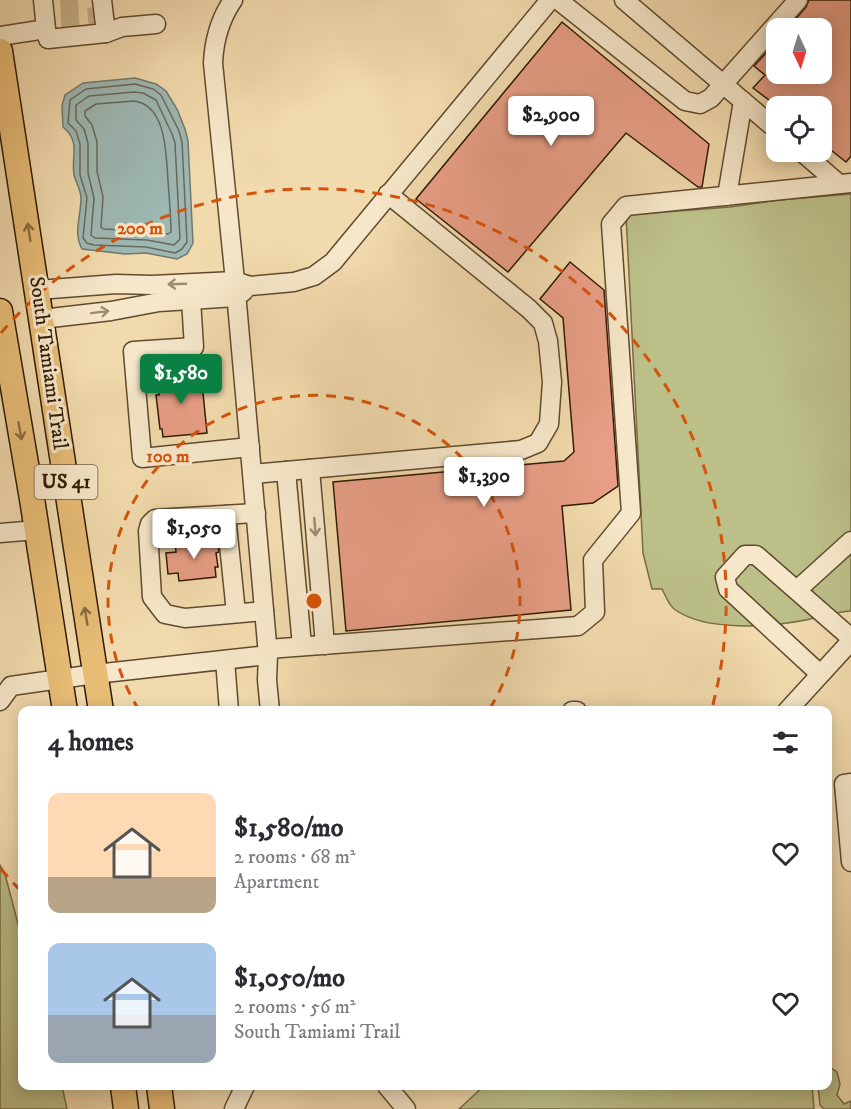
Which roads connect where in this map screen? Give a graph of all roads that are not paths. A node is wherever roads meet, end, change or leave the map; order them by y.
1 (233, 0) edge
2 (550, 0) edge
3 (558, 0) edge
4 (624, 0) edge
5 (798, 0) edge
6 (50, 12) edge
7 (102, 16) edge
8 (156, 24) dead end
9 (0, 36) edge
10 (0, 51) edge
11 (724, 83) junction
12 (743, 101) junction
13 (766, 121) edge
14 (816, 162) edge
15 (845, 183) edge
16 (388, 194) junction
17 (727, 196) junction
18 (241, 288) junction
19 (38, 290) junction
20 (191, 300) junction
21 (42, 319) junction
22 (1, 323) edge
23 (250, 447) junction
24 (310, 469) junction
25 (286, 471) junction
26 (253, 474) junction
27 (256, 513) junction
28 (226, 515) junction
29 (37, 530) junction
30 (0, 533) edge
31 (851, 541) edge
32 (797, 590) junction
33 (264, 611) junction
34 (236, 613) junction
35 (851, 640) edge
36 (325, 645) junction
37 (302, 646) junction
38 (268, 652) junction
39 (225, 660) junction
40 (95, 674) junction
41 (820, 674) junction
42 (5, 679) edge
43 (60, 679) junction
44 (0, 701) edge
45 (64, 706) edge
46 (100, 706) edge
47 (229, 706) edge
48 (270, 706) edge
49 (791, 706) edge
50 (847, 783) edge
51 (851, 862) edge
52 (124, 1090) edge
53 (160, 1090) edge
54 (243, 1090) edge
55 (390, 1090) edge
56 (126, 1109) edge
57 (162, 1109) edge
58 (234, 1109) edge
59 (406, 1109) edge

1 - 18 street
2 - 16 street
3 - 11 street
4 - 11 street
5 - 11 street
6 - 7 street
6 - 9 street
7 - 8 street
19 -> 10 main road, South Tamiami Trail / US 41
11 - 12 street
12 - 13 street
12 - 17 street
14 - 15 street
15 - 17 street
16 - 18 street
16 - 24 street
17 - 36 street
18 -> 19 street
18 - 20 street
18 - 23 street
19 - 21 main road, South Tamiami Trail / US 41
21 -> 20 street
20 - 23 street
40 -> 21 main road, South Tamiami Trail / US 41
22 -> 29 main road, South Tamiami Trail / US 41
23 - 26 street
24 - 25 street
24 -> 36 street
25 - 26 street
25 - 37 street
26 - 27 street
27 - 28 street
27 - 33 street
28 - 34 street
28 - 34 street
29 - 30 street
29 - 43 main road, South Tamiami Trail / US 41
31 - 32 street
32 - 35 street
32 - 41 street
33 - 34 street
33 - 38 street
35 - 41 street
36 - 37 street
37 - 38 street
38 - 39 street
38 - 48 street
39 - 40 street
39 - 47 street
40 - 43 street
40 - 46 main road, South Tamiami Trail / US 41
41 - 49 street
42 - 43 street
42 - 44 street
43 - 45 main road, South Tamiami Trail / US 41
50 - 51 street
52 - 56 main road
53 - 57 main road
54 - 58 street
55 - 59 street

